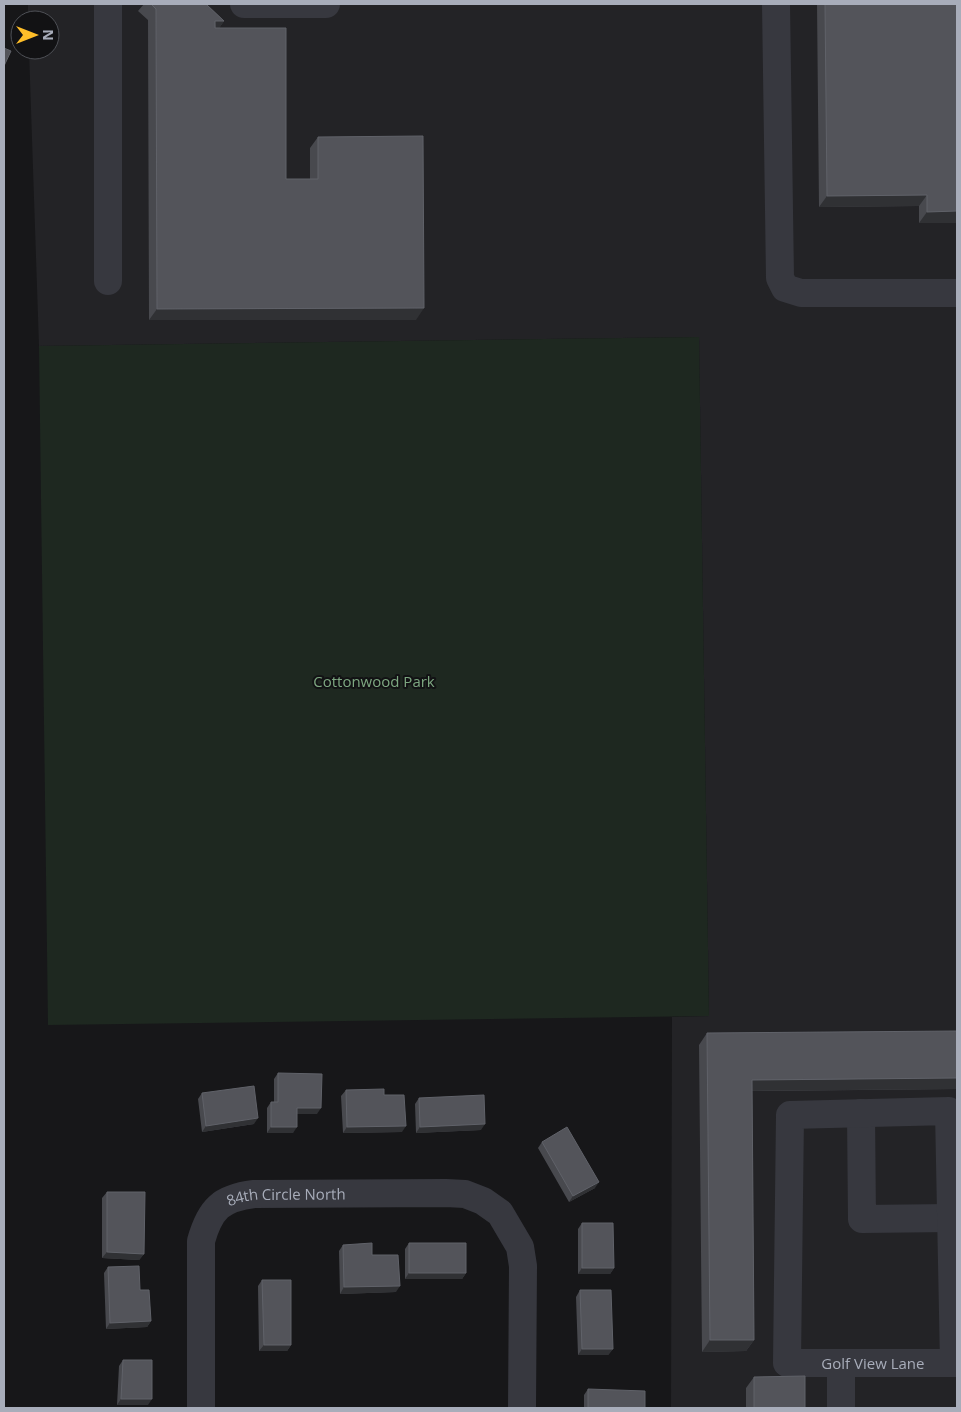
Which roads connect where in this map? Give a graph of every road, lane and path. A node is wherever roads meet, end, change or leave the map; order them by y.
1 (108, 4) edge
2 (244, 4) edge
3 (326, 4) edge
4 (776, 4) edge
5 (108, 281) dead end
6 (957, 293) edge
7 (861, 1113) junction
8 (951, 1218) junction
9 (841, 1363) junction
10 (956, 1363) edge
11 (201, 1408) edge
12 (522, 1408) edge
13 (842, 1408) edge

1 - 5 street
2 - 3 street
4 - 6 street
7 - 8 street
7 - 8 street
7 - 9 street, Golf View Lane
8 - 10 street
9 - 10 street, Golf View Lane
9 - 13 street
11 - 12 street, 84th Circle North

